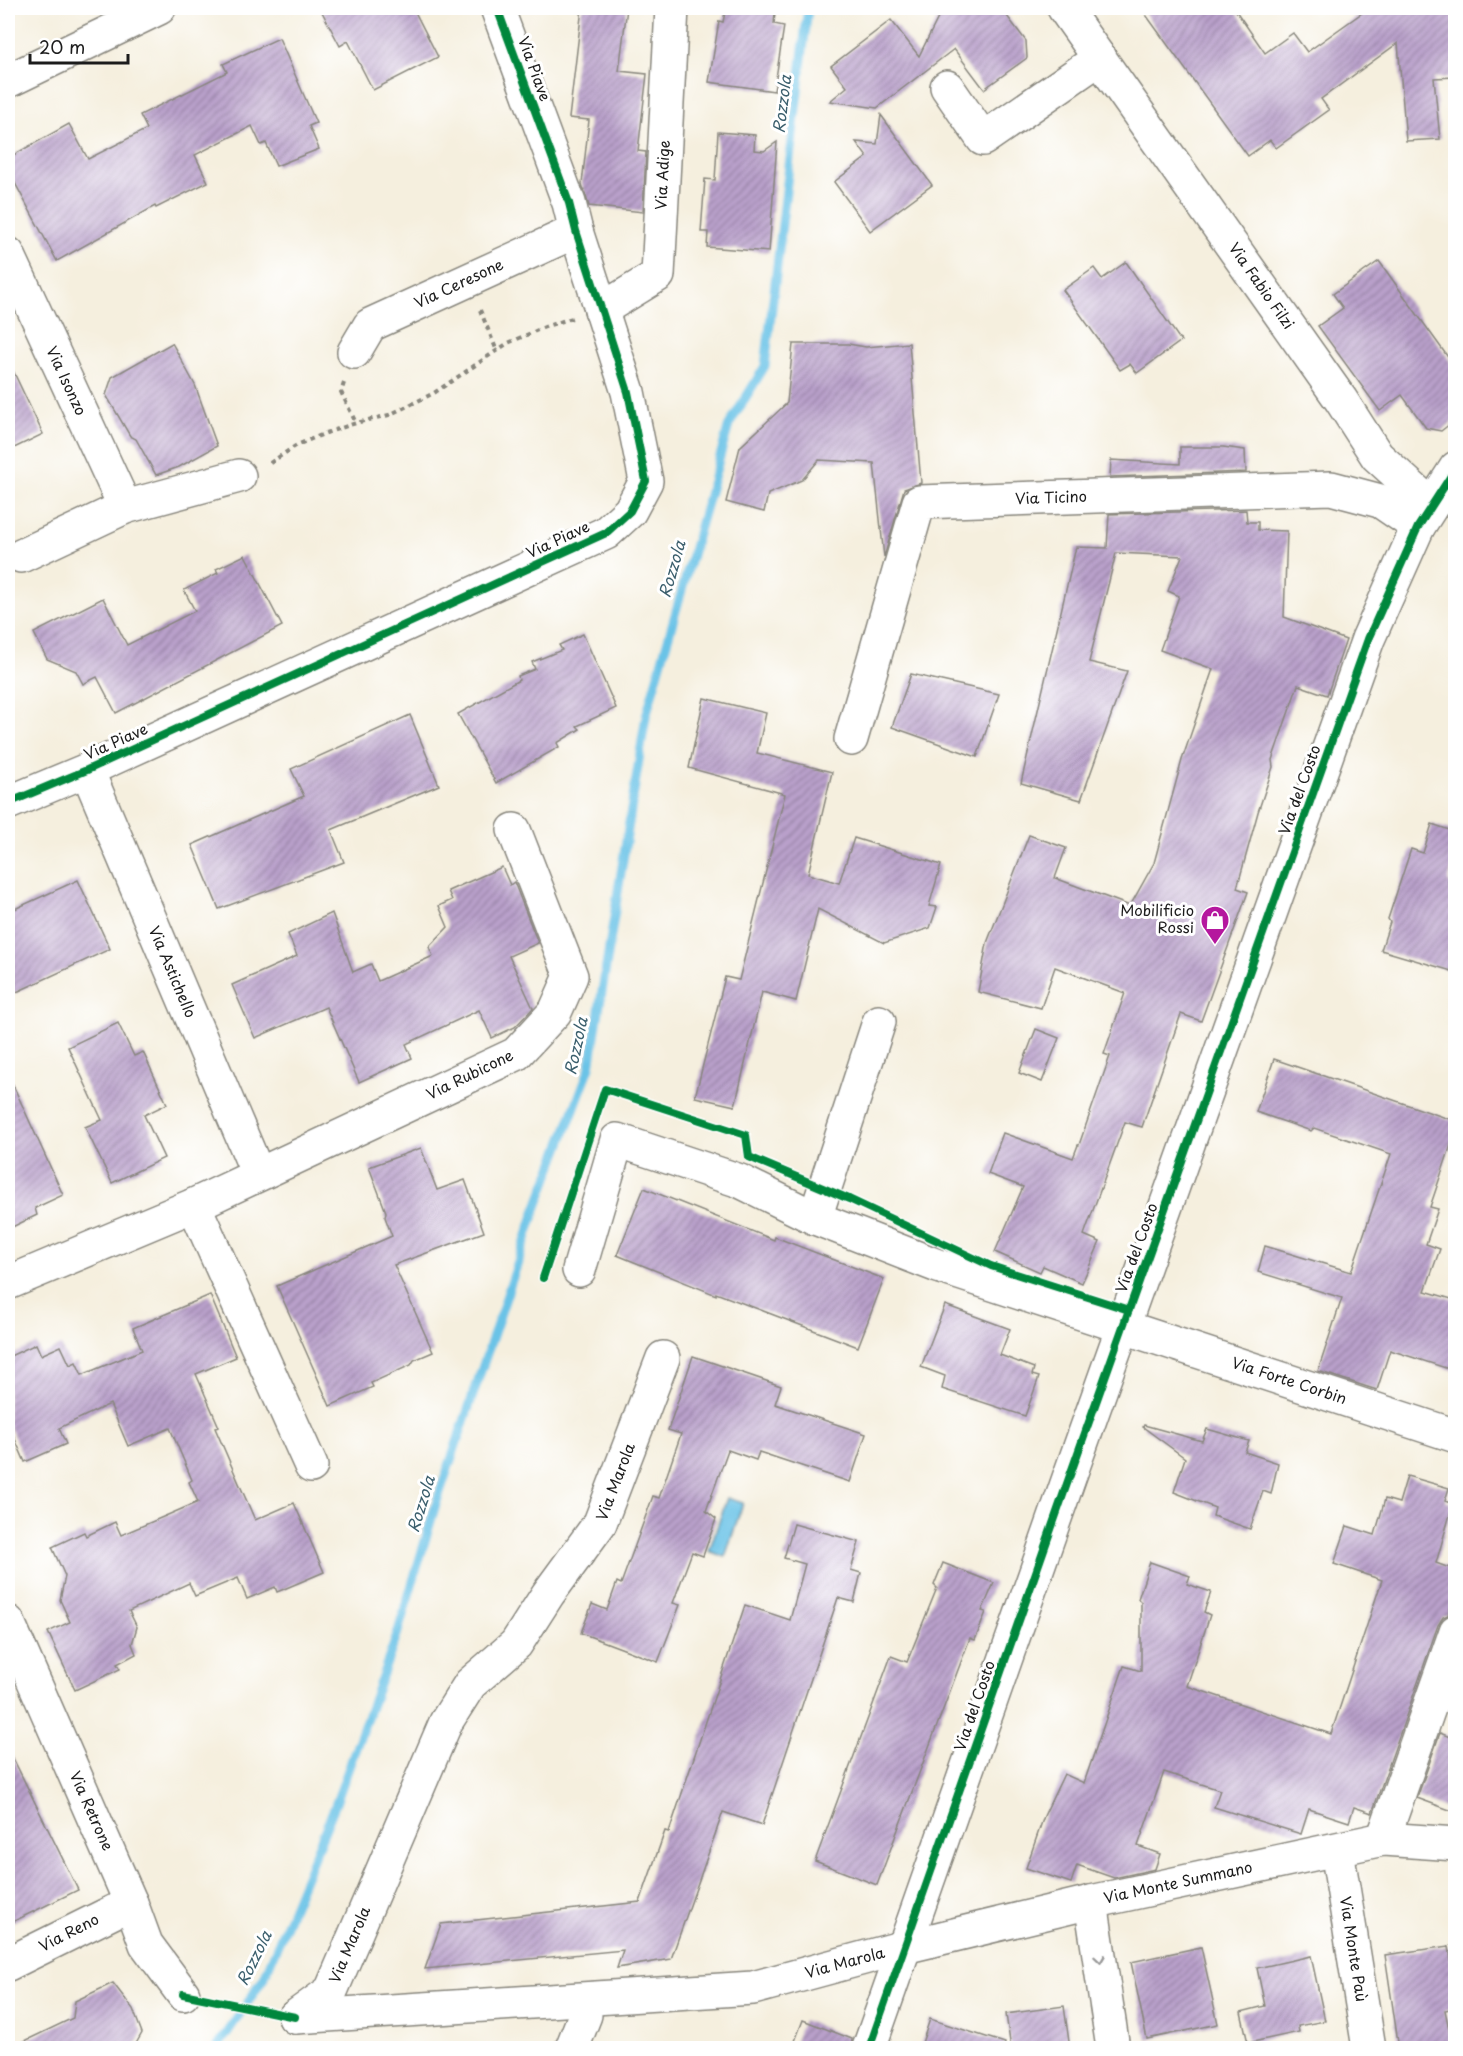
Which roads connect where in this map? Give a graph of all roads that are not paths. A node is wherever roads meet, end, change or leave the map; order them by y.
1 (159, 8) edge
2 (497, 8) edge
3 (672, 8) edge
4 (1064, 8) edge
5 (1100, 58) junction
6 (8, 81) edge
7 (947, 87) dead end
8 (576, 231) junction
9 (8, 254) edge
10 (601, 309) junction
11 (354, 352) road end
12 (239, 476) road end
13 (1441, 497) edge
14 (125, 507) junction
15 (21, 556) dead end
16 (852, 738) dead end
17 (87, 770) junction
18 (8, 804) edge
19 (514, 830) dead end
20 (879, 1022) dead end
21 (258, 1174) junction
22 (194, 1204) junction
23 (814, 1218) junction
24 (579, 1270) dead end
25 (8, 1282) edge
26 (1123, 1327) junction
27 (663, 1358) dead end
28 (1455, 1436) edge
29 (311, 1466) dead end
30 (8, 1622) edge
31 (1455, 1631) edge
32 (1383, 1839) junction
33 (1455, 1844) edge
34 (1337, 1850) junction
35 (1091, 1902) junction
36 (131, 1903) junction
37 (904, 1947) junction
38 (8, 1964) edge
39 (183, 1994) dead end
40 (585, 2015) dead end
41 (572, 2049) edge
42 (870, 2049) edge
43 (1113, 2049) edge
44 (1369, 2049) edge

1 - 6 street
2 - 8 street, Via Piave
3 - 10 street, Via Adige
4 - 5 street, Via Fabio Filzi
5 - 7 street
5 - 13 street, Via Fabio Filzi
8 - 10 street, Via Piave
8 - 11 street, Via Ceresone
9 - 14 street, Via Isonzo
10 - 17 street, Via Piave
12 - 14 street
13 - 16 street, Via Ticino
13 - 26 street, Via del Costo
14 - 15 street
17 - 18 street, Via Piave
17 - 21 street, Via Astichello
19 - 21 street, Via Rubicone
20 - 23 street
21 - 22 street, Via Rubicone
22 - 25 street, Via Rubicone
22 - 29 street
23 - 24 street, Via Forte Corbin
23 - 26 street, Via Forte Corbin
26 - 28 street, Via Forte Corbin
26 - 37 street, Via del Costo
27 - 37 street, Via Marola
30 - 36 street, Via Retrone
31 - 32 street
32 - 33 street, Via Monte Summano
32 - 34 street, Via Monte Summano
34 - 35 street, Via Monte Summano
34 - 44 street, Via Monte Paù
35 - 37 street, Via Monte Summano
35 -> 43 street
36 - 38 street, Via Reno
36 - 39 street, Via Retrone
37 - 42 street, Via del Costo
40 - 41 street

